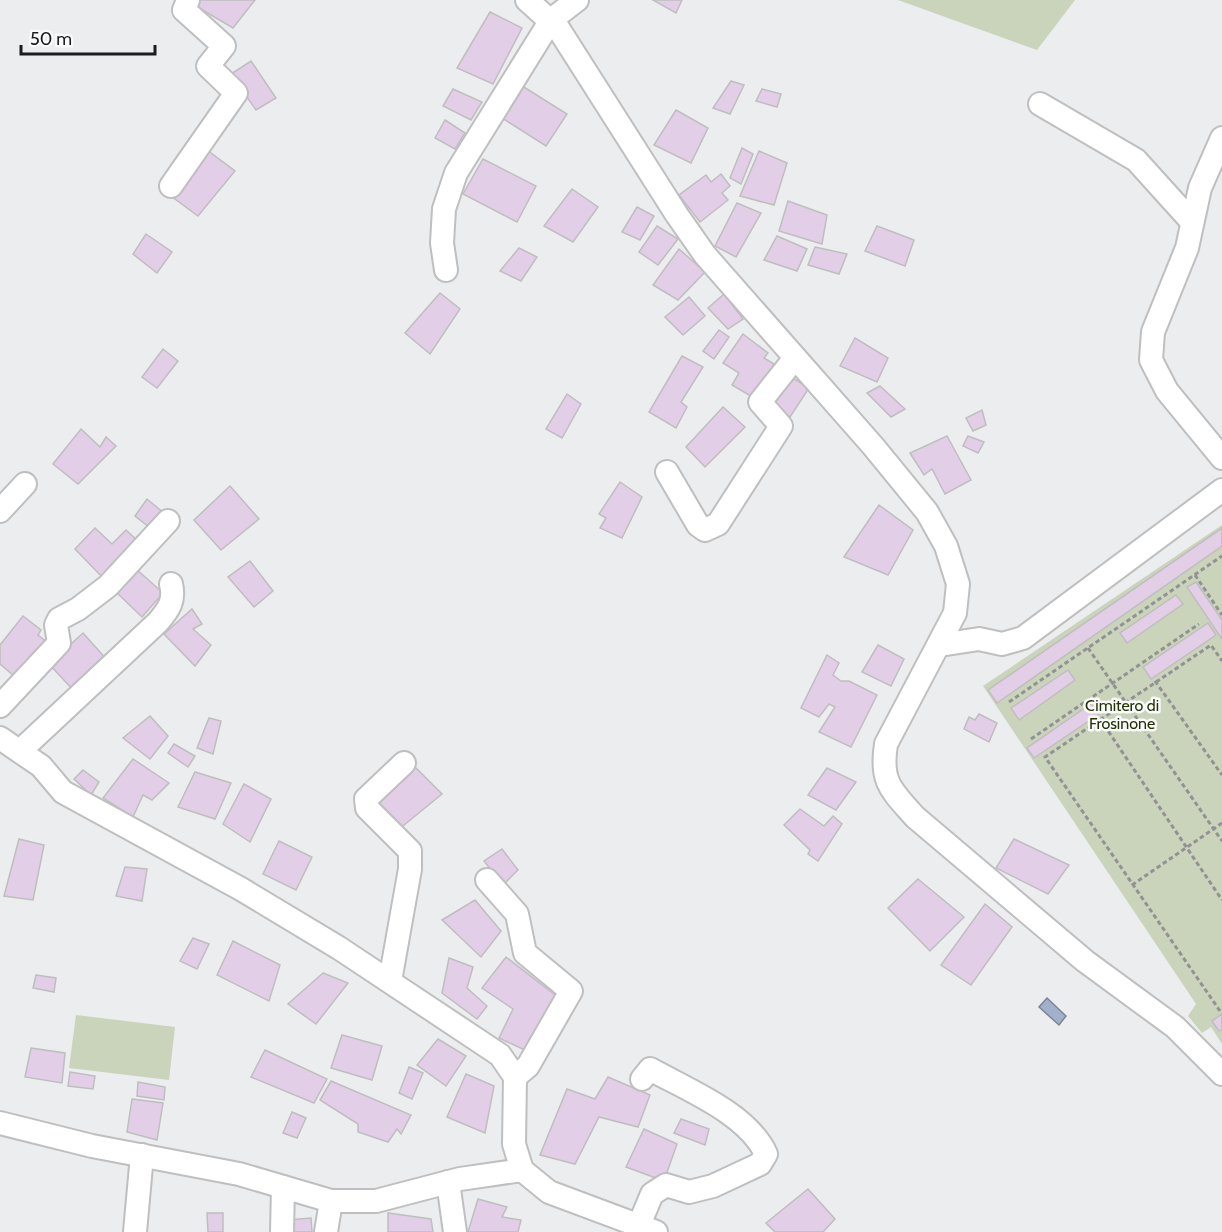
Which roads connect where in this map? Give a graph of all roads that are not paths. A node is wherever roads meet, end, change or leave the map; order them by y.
1 (188, 0) edge
2 (527, 0) edge
3 (577, 0) edge
4 (551, 20) junction
5 (1040, 104) dead end
6 (1222, 138) edge
7 (171, 186) dead end
8 (1191, 222) junction
9 (446, 270) dead end
10 (795, 358) junction
11 (1222, 458) edge
12 (667, 472) dead end
13 (25, 484) dead end
14 (1222, 490) edge
15 (0, 511) edge
16 (168, 521) dead end
17 (171, 584) dead end
18 (957, 596) junction
19 (980, 639) junction
20 (940, 645) junction
21 (0, 705) edge
22 (0, 738) edge
23 (20, 751) junction
24 (404, 763) dead end
25 (487, 880) dead end
26 (390, 981) junction
27 (1222, 1074) edge
28 (515, 1077) junction
29 (642, 1079) dead end
30 (0, 1123) edge
31 (142, 1155) junction
32 (522, 1170) junction
33 (448, 1182) junction
34 (282, 1187) junction
35 (331, 1201) junction
36 (638, 1228) edge
37 (135, 1232) edge
38 (282, 1232) edge
39 (326, 1232) edge
40 (454, 1232) edge

1 - 7 street
2 - 4 street
3 - 4 street
4 - 9 street
4 - 10 street
5 - 8 street
6 - 8 street
8 - 11 street
10 - 12 street
10 - 18 street
13 - 15 street
14 - 19 street
16 - 21 street
17 - 23 street
18 - 19 street
18 - 20 street
19 - 20 street
20 - 27 street
22 - 23 street
23 - 26 street
24 - 26 street
25 - 28 street
26 - 28 street
28 - 32 street
29 - 36 street
30 - 31 street
31 - 34 street
31 - 37 street
32 - 33 street
32 - 36 street
33 - 35 street
33 - 40 street
34 - 35 street
34 - 38 street
35 - 39 street

